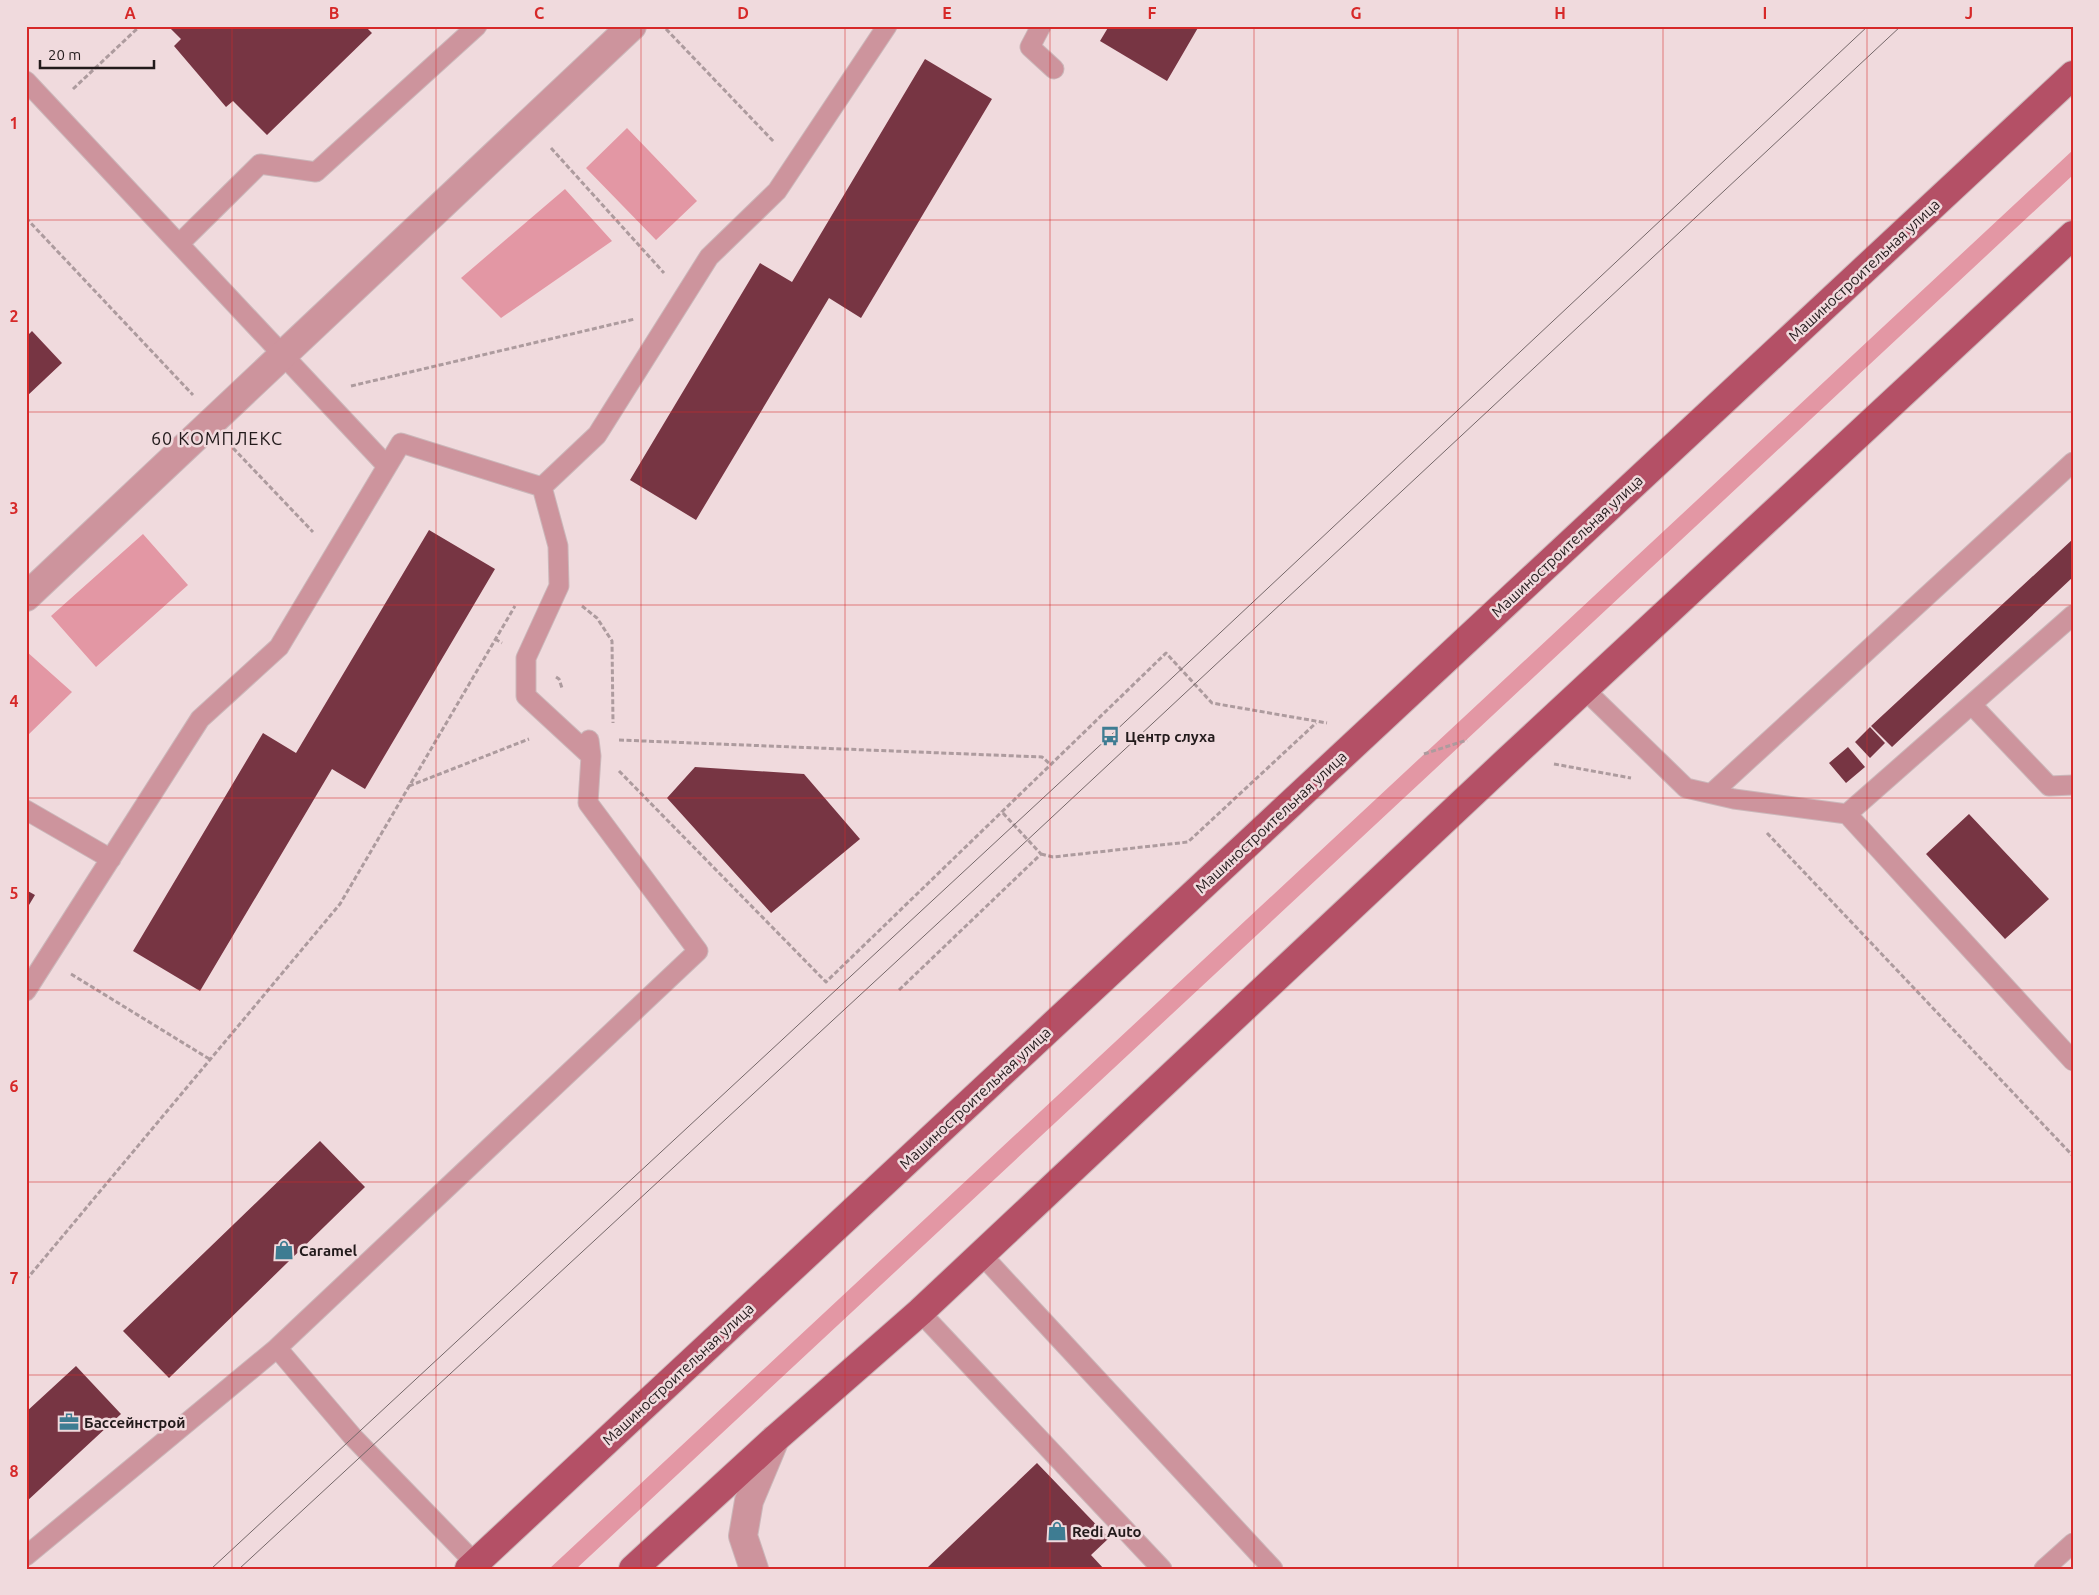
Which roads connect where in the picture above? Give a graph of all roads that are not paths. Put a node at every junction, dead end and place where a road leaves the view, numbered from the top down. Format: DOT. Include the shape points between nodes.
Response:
graph roads {
  1 [pos="477,26"];
  2 [pos="632,26"];
  3 [pos="887,26"];
  4 [pos="1041,26"];
  5 [pos="1054,69"];
  6 [pos="2073,75"];
  7 [pos="26,81"];
  8 [pos="2073,235"];
  9 [pos="179,244"];
  10 [pos="283,355"];
  11 [pos="2073,462"];
  12 [pos="387,466"];
  13 [pos="542,487"];
  14 [pos="26,597"];
  15 [pos="2073,615"];
  16 [pos="1584,689"];
  17 [pos="1972,705"];
  18 [pos="2073,785"];
  19 [pos="1712,793"];
  20 [pos="26,810"];
  21 [pos="1847,814"];
  22 [pos="111,859"];
  23 [pos="26,991"];
  24 [pos="2073,1061"];
  25 [pos="981,1254"];
  26 [pos="920,1312"];
  27 [pos="277,1348"];
  28 [pos="775,1439"];
  29 [pos="2073,1543"];
  30 [pos="26,1556"];
  31 [pos="472,1566"];
  32 [pos="2049,1567"];
  33 [pos="633,1569"];
  34 [pos="754,1569"];
  35 [pos="1162,1569"];
  36 [pos="1273,1569"];
  1 -- 9 [label="lane" via="316,172 260,164"];
  2 -- 10 [label="street"];
  3 -- 13 [label="lane" via="777,191 709,257 597,435"];
  4 -- 5 [label="lane" via="1030,47"];
  6 -- 31 [label="main road, Машиностроительная улица"];
  7 -- 9 [label="lane"];
  8 -- 16 [label="main road"];
  9 -- 10 [label="lane"];
  10 -- 12 [label="lane"];
  10 -- 14 [label="street"];
  11 -- 19 [label="lane"];
  12 -- 13 [label="lane" via="401,444"];
  12 -- 22 [label="lane" via="279,647 200,719"];
  13 -- 27 [label="lane" via="558,546 559,586 526,658 526,696 559,727 590,748 588,803 698,951"];
  15 -- 17 [label="lane"];
  16 -- 19 [label="lane" via="1686,788"];
  16 -- 25 [label="main road"];
  17 -- 18 [label="lane" via="2049,786"];
  17 -- 21 [label="lane"];
  19 -- 21 [label="lane"];
  20 -- 22 [label="lane"];
  21 -- 24 [label="lane"];
  22 -- 23 [label="lane"];
  25 -- 26 [label="main road"];
  25 -- 36 [label="lane"];
  26 -- 28 [label="main road"];
  26 -- 35 [label="lane"];
  27 -- 30 [label="lane"];
  27 -- 31 [label="lane" via="353,1437"];
  28 -- 33 [label="main road"];
  28 -- 34 [label="street" via="749,1501 743,1536"];
  29 -- 32 [label="lane"];
}
